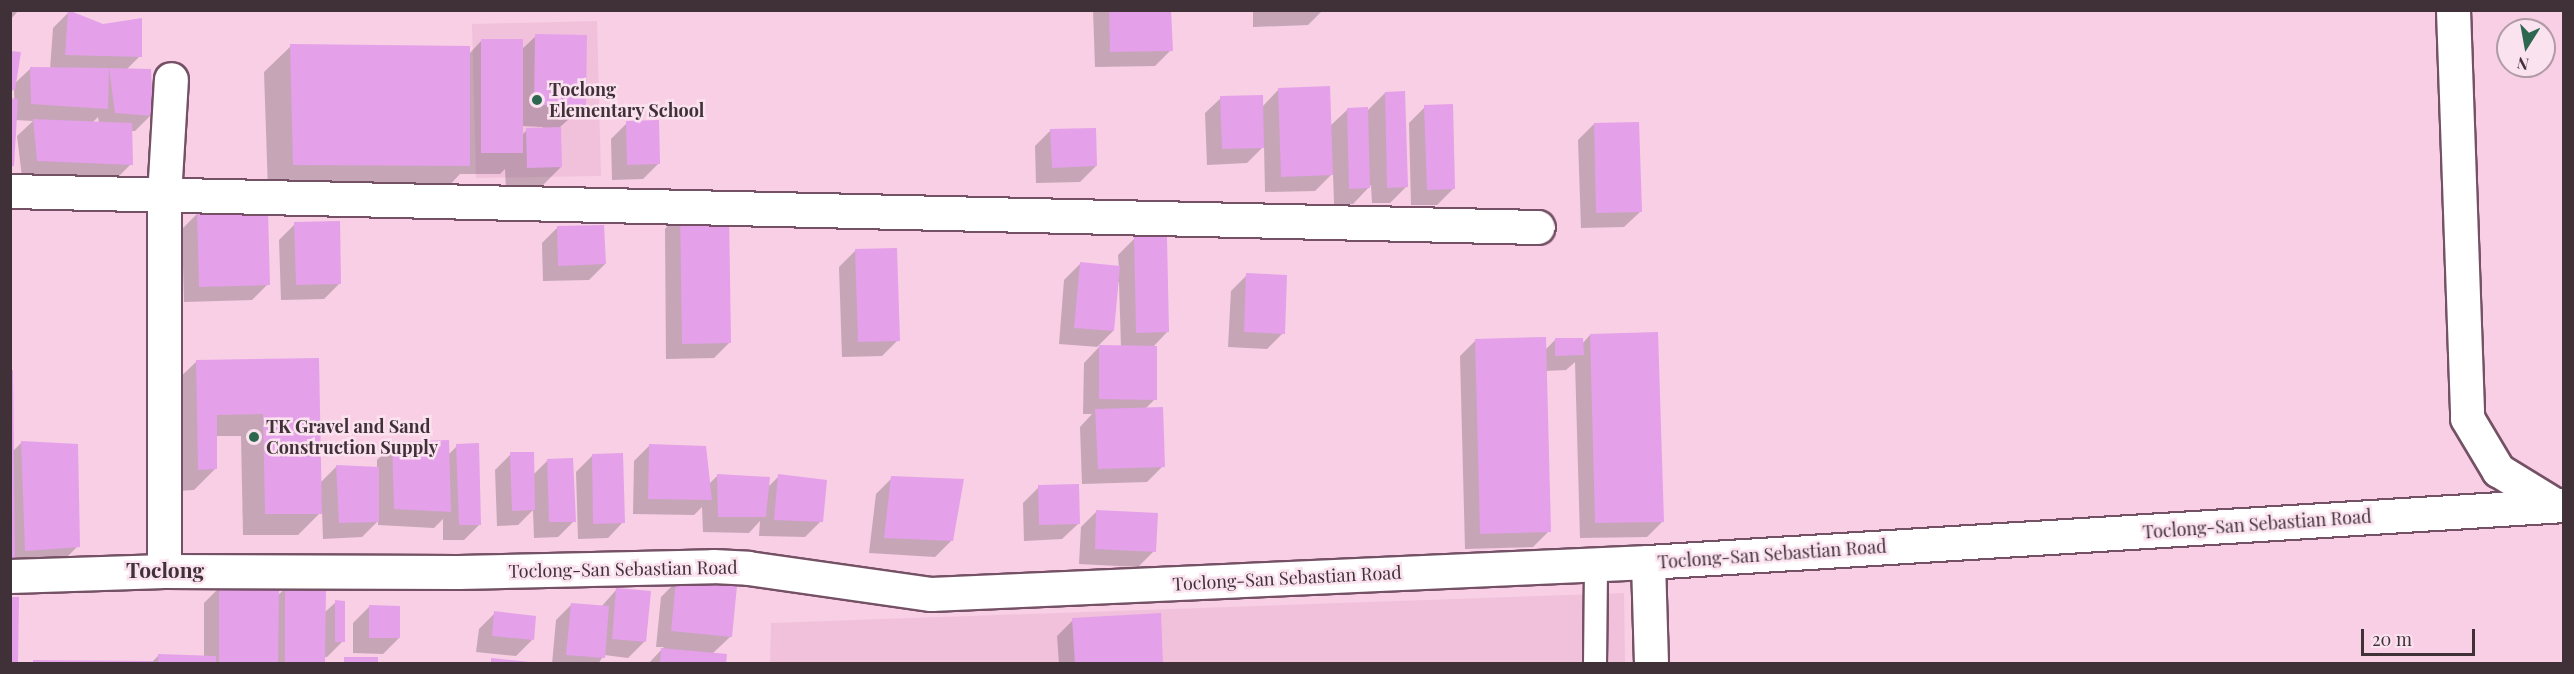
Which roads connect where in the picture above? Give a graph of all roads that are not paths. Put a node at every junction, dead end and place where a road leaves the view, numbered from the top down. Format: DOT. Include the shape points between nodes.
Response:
graph roads {
  1 [pos="2453,10"];
  2 [pos="171,79"];
  3 [pos="10,191"];
  4 [pos="164,196"];
  5 [pos="1538,227"];
  6 [pos="2559,505"];
  7 [pos="1648,562"];
  8 [pos="1596,564"];
  9 [pos="164,571"];
  10 [pos="10,576"];
  11 [pos="1595,663"];
  12 [pos="1651,663"];
  1 -- 6 [label="street" via="2467,418 2498,470"];
  2 -- 4 [label="street"];
  3 -- 4 [label="street"];
  4 -- 5 [label="street"];
  4 -- 9 [label="street"];
  6 -- 7 [label="street, Toclong-San Sebastian Road"];
  7 -- 8 [label="street, Toclong-San Sebastian Road"];
  7 -- 12 [label="street"];
  8 -- 9 [label="street, Toclong-San Sebastian Road" via="931,594 713,566 458,572"];
  8 -- 11 [label="lane"];
  9 -- 10 [label="street, Toclong-San Sebastian Road"];
}
